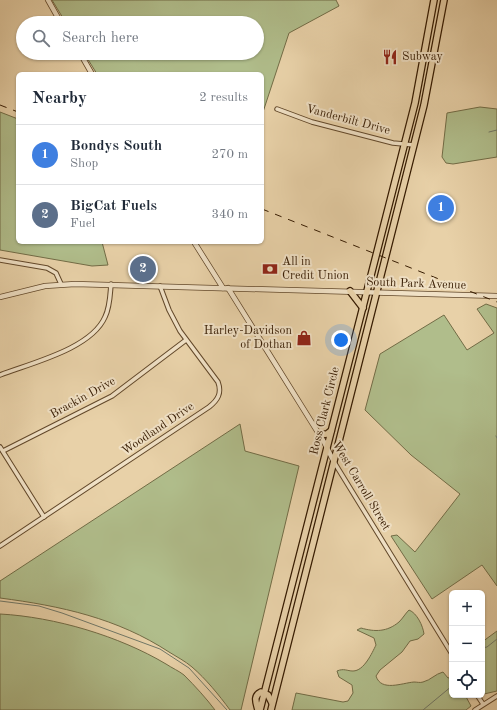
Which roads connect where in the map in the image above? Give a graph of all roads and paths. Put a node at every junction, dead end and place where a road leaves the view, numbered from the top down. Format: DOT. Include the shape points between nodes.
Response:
graph roads {
  1 [pos="48,0"];
  2 [pos="434,0"];
  3 [pos="444,0"];
  4 [pos="57,16"];
  5 [pos="430,24"];
  6 [pos="440,26"];
  7 [pos="84,60"];
  8 [pos="91,72"];
  9 [pos="421,74"];
  10 [pos="431,76"];
  11 [pos="278,109"];
  12 [pos="405,143"];
  13 [pos="414,145"];
  14 [pos="195,244"];
  15 [pos="0,260"];
  16 [pos="61,284"];
  17 [pos="111,284"];
  18 [pos="160,286"];
  19 [pos="225,288"];
  20 [pos="350,291"];
  21 [pos="367,292"];
  22 [pos="377,293"];
  23 [pos="497,296"];
  24 [pos="0,297"];
  25 [pos="363,308"];
  26 [pos="355,339"];
  27 [pos="186,340"];
  28 [pos="365,341"];
  29 [pos="0,375"];
  30 [pos="339,400"];
  31 [pos="349,402"];
  32 [pos="331,431"];
  33 [pos="319,435"];
  34 [pos="0,447"];
  35 [pos="327,448"];
  36 [pos="3,451"];
  37 [pos="334,462"];
  38 [pos="44,517"];
  39 [pos="0,546"];
  40 [pos="282,624"];
  41 [pos="292,626"];
  42 [pos="449,649"];
  43 [pos="265,693"];
  44 [pos="497,696"];
  45 [pos="479,698"];
  46 [pos="273,703"];
  47 [pos="483,704"];
  48 [pos="259,710"];
  49 [pos="271,710"];
  50 [pos="475,710"];
  1 -- 4 [label="street"];
  2 -- 5 [label="highway, Ross Clark Circle"];
  3 -- 6 [label="highway, Ross Clark Circle"];
  5 -- 6 [label="highway"];
  5 -- 9 [label="highway, Ross Clark Circle"];
  6 -- 10 [label="highway, Ross Clark Circle"];
  7 -- 8 [label="street"];
  9 -- 10 [label="highway"];
  9 -- 12 [label="highway, Ross Clark Circle"];
  10 -- 13 [label="highway, Ross Clark Circle"];
  11 -- 12 [label="street, Vanderbilt Drive" via="312,122"];
  12 -- 13 [label="street, Vanderbilt Drive"];
  12 -- 21 [label="highway, Ross Clark Circle"];
  13 -- 22 [label="highway, Ross Clark Circle"];
  14 -- 19 [label="street, West Carroll Street"];
  15 -- 16 [label="street" via="47,268 56,273"];
  16 -- 17 [label="street, South Park Avenue"];
  16 -- 24 [label="street, South Park Avenue"];
  17 -- 18 [label="street, South Park Avenue"];
  17 -- 29 [label="street" via="110,301 105,317 91,336 75,346"];
  18 -- 19 [label="street, South Park Avenue"];
  18 -- 27 [label="street, Woodland Drive" via="169,310"];
  19 -- 20 [label="street, South Park Avenue"];
  19 -- 33 [label="street, West Carroll Street"];
  20 -- 21 [label="street, South Park Avenue"];
  20 -- 25 [label="highway"];
  21 -- 22 [label="street, South Park Avenue"];
  21 -- 25 [label="highway, Ross Clark Circle"];
  22 -- 23 [label="street, South Park Avenue"];
  22 -- 28 [label="highway, Ross Clark Circle"];
  25 -- 26 [label="highway, Ross Clark Circle"];
  26 -- 28 [label="highway"];
  26 -- 30 [label="highway, Ross Clark Circle"];
  27 -- 36 [label="street, Brackin Drive" via="112,396"];
  27 -- 38 [label="street, Woodland Drive" via="218,382 219,394 215,402"];
  28 -- 31 [label="highway, Ross Clark Circle"];
  30 -- 31 [label="highway"];
  30 -- 32 [label="highway, Ross Clark Circle"];
  31 -- 37 [label="highway, Ross Clark Circle"];
  32 -- 33 [label="highway"];
  32 -- 35 [label="highway, Ross Clark Circle"];
  33 -- 35 [label="street, West Carroll Street"];
  34 -- 36 [label="street"];
  35 -- 37 [label="street, West Carroll Street"];
  35 -- 40 [label="highway, Ross Clark Circle"];
  36 -- 38 [label="street"];
  37 -- 41 [label="highway, Ross Clark Circle"];
  37 -- 42 [label="street, West Carroll Street"];
  38 -- 39 [label="street, Woodland Drive"];
  40 -- 41 [label="highway"];
  40 -- 43 [label="highway, Ross Clark Circle"];
  41 -- 46 [label="highway, Ross Clark Circle"];
  43 -- 46 [label="highway"];
  43 -- 48 [label="highway, Ross Clark Circle"];
  44 -- 47 [label="street"];
  45 -- 47 [label="street"];
  46 -- 49 [label="highway, Ross Clark Circle"];
  47 -- 50 [label="street"];
}
